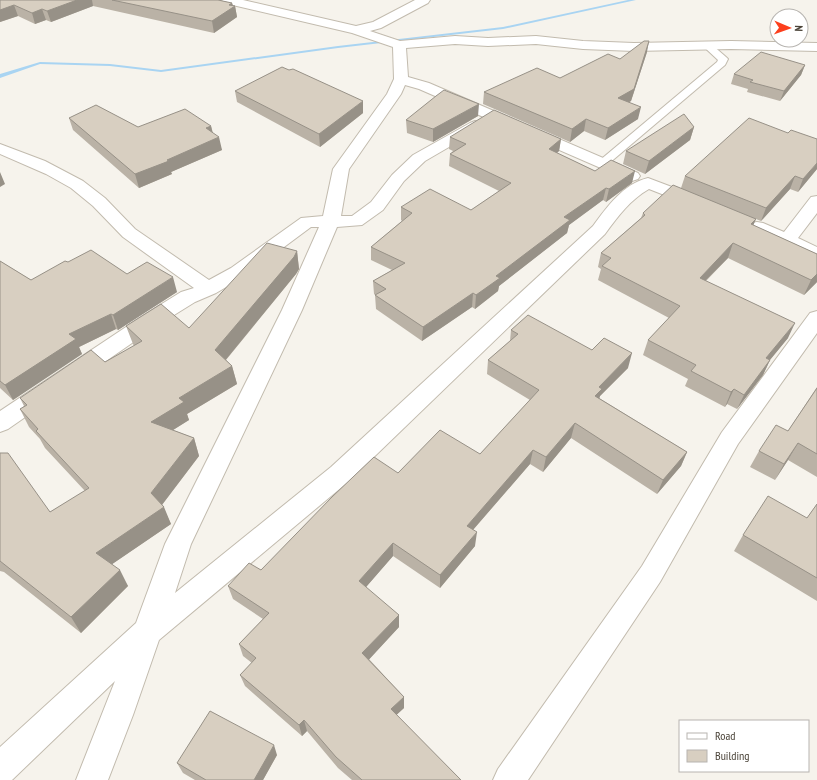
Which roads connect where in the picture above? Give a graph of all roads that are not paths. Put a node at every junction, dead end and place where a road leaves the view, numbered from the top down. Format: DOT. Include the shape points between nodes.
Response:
graph roads {
  1 [pos="228,0"];
  2 [pos="424,0"];
  3 [pos="356,30"];
  4 [pos="399,44"];
  5 [pos="708,46"];
  6 [pos="817,47"];
  7 [pos="401,79"];
  8 [pos="493,115"];
  9 [pos="0,149"];
  10 [pos="603,163"];
  11 [pos="648,183"];
  12 [pos="817,201"];
  13 [pos="714,210"];
  14 [pos="736,219"];
  15 [pos="331,221"];
  16 [pos="787,240"];
  17 [pos="817,254"];
  18 [pos="209,289"];
  19 [pos="817,318"];
  20 [pos="0,423"];
  21 [pos="147,632"];
  22 [pos="0,769"];
  23 [pos="92,780"];
  24 [pos="509,780"];
  1 -- 3 [label="street"];
  2 -- 3 [label="street" via="377,25"];
  3 -- 4 [label="street"];
  4 -- 5 [label="street" via="455,40 536,40 634,47"];
  4 -- 7 [label="street"];
  5 -- 6 [label="street"];
  5 -- 10 [label="lane" via="723,59 722,63"];
  7 -- 8 [label="street"];
  7 -- 15 [label="street" via="394,94 341,169"];
  8 -- 10 [label="street"];
  8 -- 15 [label="street" via="419,158 398,178 378,206 356,221"];
  9 -- 18 [label="street" via="39,163 80,187 99,202 127,232"];
  10 -- 11 [label="street"];
  11 -- 13 [label="street"];
  11 -- 21 [label="street" via="618,203 599,230 340,474"];
  12 -- 16 [label="street"];
  14 -- 16 [label="street"];
  15 -- 18 [label="street" via="307,222 238,272"];
  15 -- 21 [label="street" via="292,310 178,544"];
  16 -- 17 [label="street"];
  18 -- 20 [label="street" via="188,297 151,320"];
  19 -- 24 [label="street" via="730,438 651,574"];
  21 -- 22 [label="street"];
  21 -- 23 [label="street"];
}
